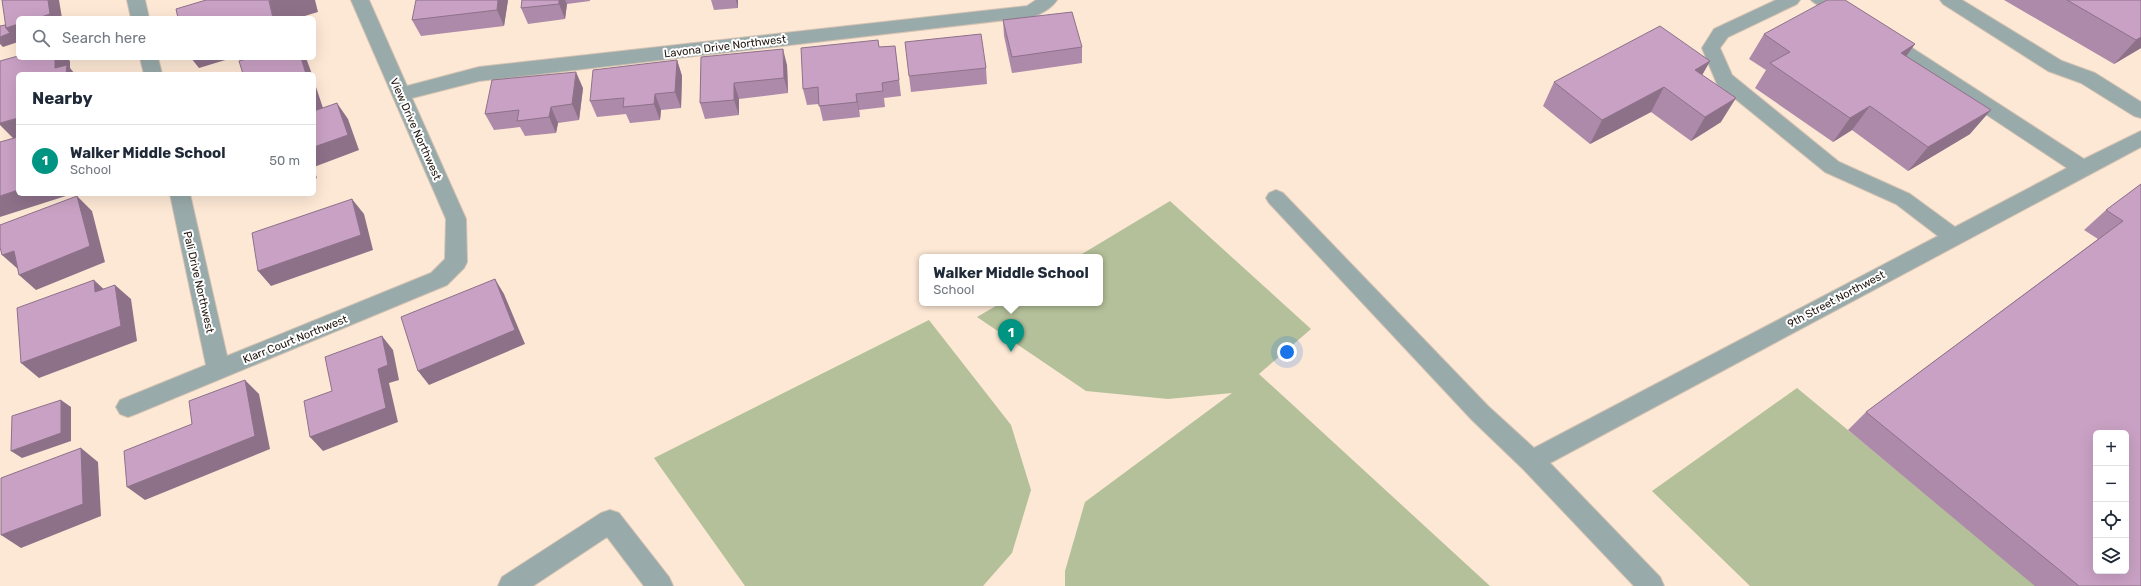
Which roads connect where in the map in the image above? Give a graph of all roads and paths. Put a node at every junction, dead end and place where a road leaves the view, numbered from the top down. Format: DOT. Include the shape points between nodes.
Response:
graph roads {
  1 [pos="136,0"];
  2 [pos="360,0"];
  3 [pos="1048,0"];
  4 [pos="1791,0"];
  5 [pos="1820,0"];
  6 [pos="1949,0"];
  7 [pos="140,16"];
  8 [pos="150,60"];
  9 [pos="152,72"];
  10 [pos="400,94"];
  11 [pos="2141,111"];
  12 [pos="2141,138"];
  13 [pos="2083,169"];
  14 [pos="180,196"];
  15 [pos="1276,198"];
  16 [pos="1954,237"];
  17 [pos="456,262"];
  18 [pos="219,370"];
  19 [pos="128,407"];
  20 [pos="1532,461"];
  21 [pos="511,586"];
  22 [pos="660,586"];
  23 [pos="1651,586"];
  1 -- 7 [label="street"];
  2 -- 10 [label="street, View Drive Northwest"];
  3 -- 10 [label="street, Lavona Drive Northwest" via="1032,11 479,74"];
  4 -- 16 [label="street" via="1721,33 1711,48 1724,79 1832,167 1903,199"];
  5 -- 13 [label="street" via="1832,4"];
  6 -- 11 [label="street" via="2055,66 2088,78"];
  8 -- 9 [label="street"];
  10 -- 17 [label="street, View Drive Northwest" via="456,219"];
  12 -- 13 [label="street, 9th Street Northwest"];
  13 -- 16 [label="street, 9th Street Northwest"];
  14 -- 18 [label="street, Pali Drive Northwest"];
  15 -- 20 [label="street" via="1480,413"];
  16 -- 20 [label="street, 9th Street Northwest"];
  17 -- 18 [label="street, Klarr Court Northwest" via="439,279"];
  18 -- 19 [label="street, Klarr Court Northwest"];
  20 -- 23 [label="street"];
  21 -- 22 [label="street" via="610,521"];
}
